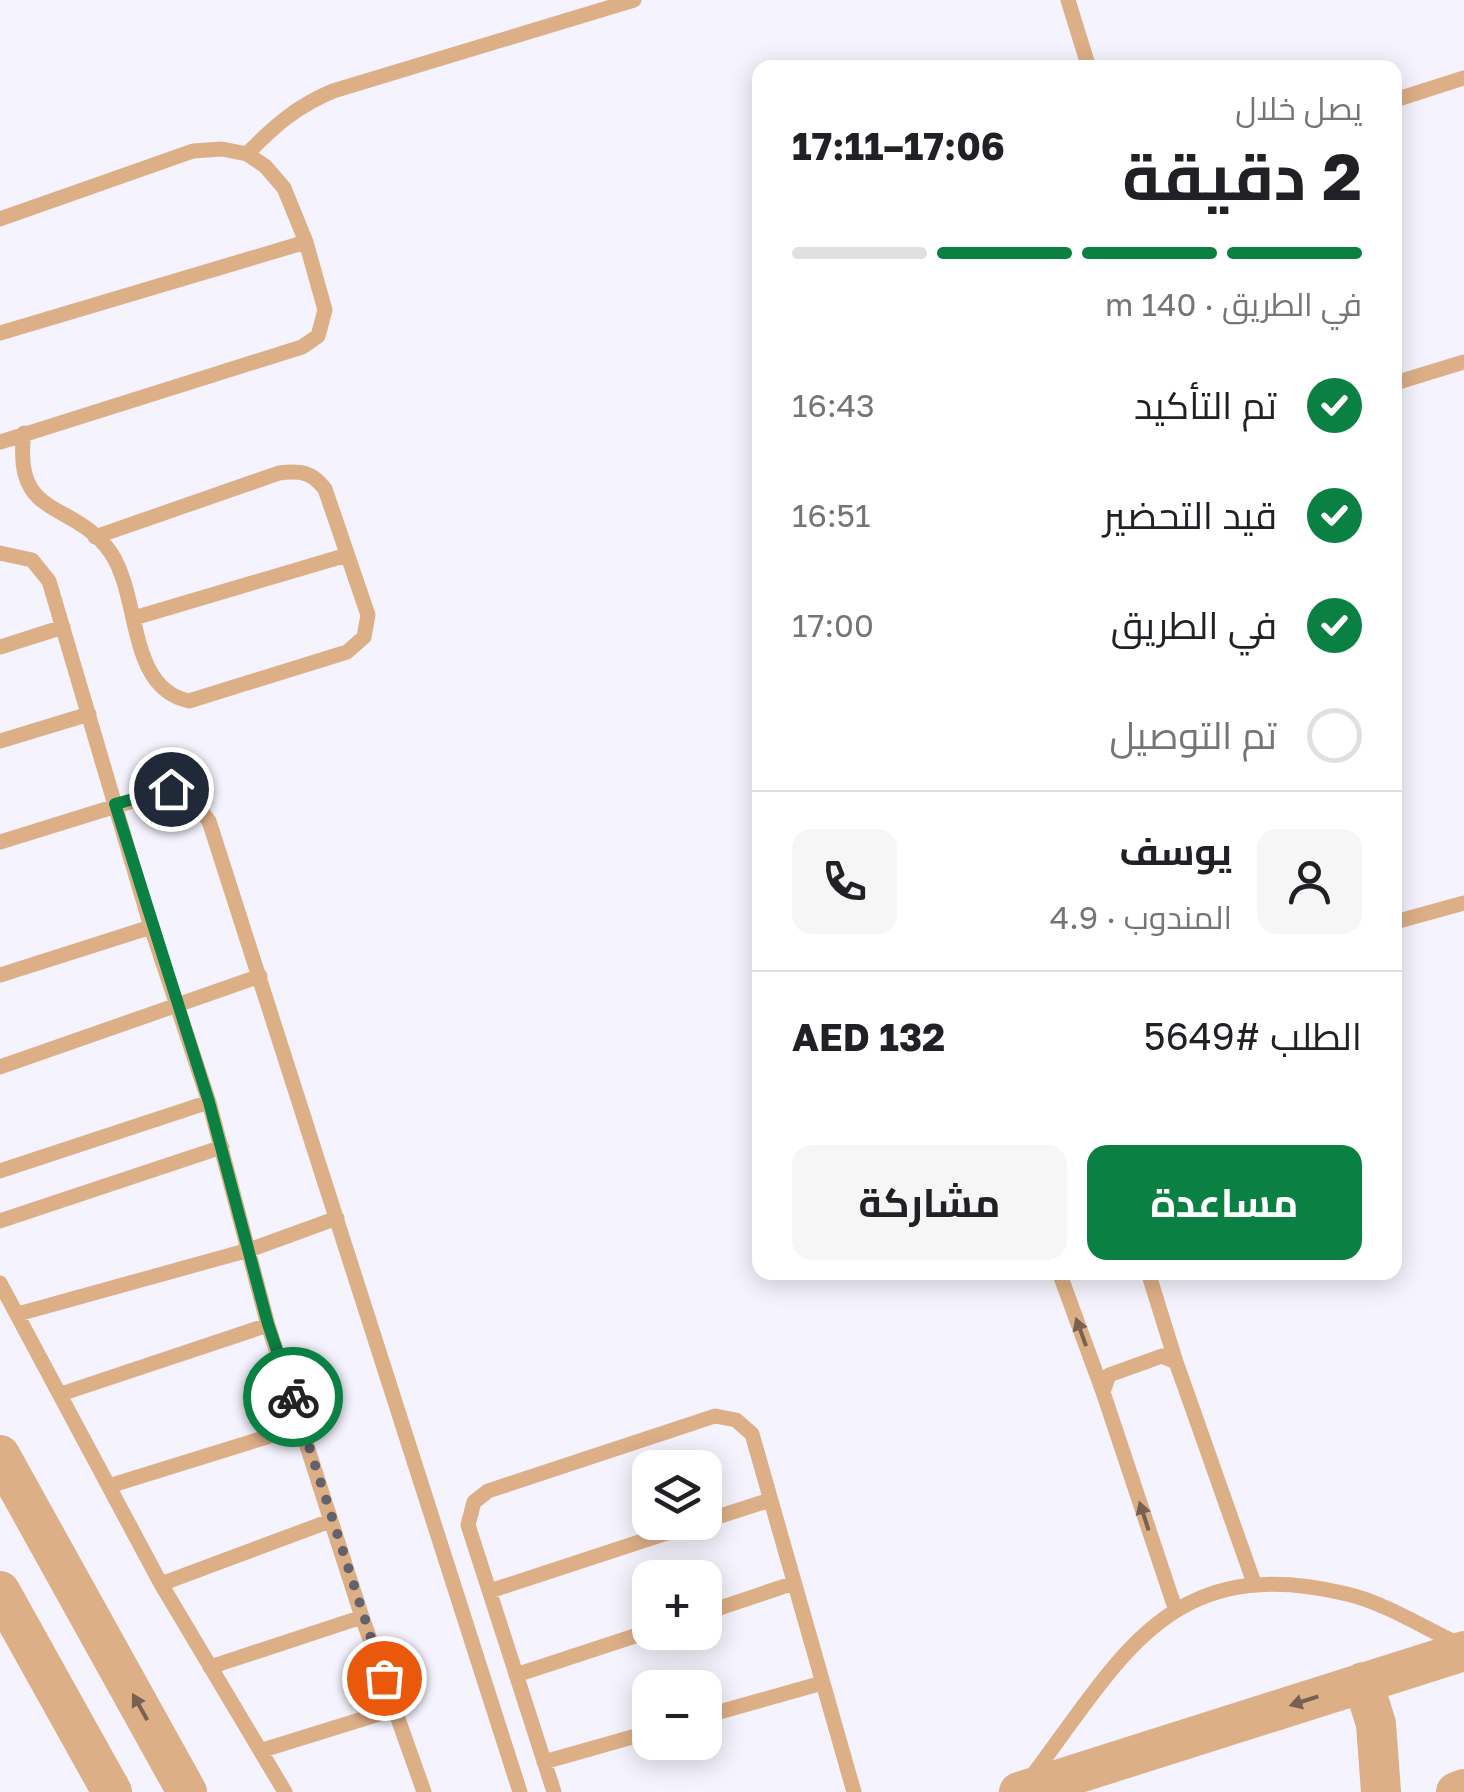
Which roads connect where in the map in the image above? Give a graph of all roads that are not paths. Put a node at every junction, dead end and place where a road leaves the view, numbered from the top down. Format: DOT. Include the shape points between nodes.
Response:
graph roads {
  1 [pos="634,0"];
  2 [pos="1068,0"];
  3 [pos="1086,60"];
  4 [pos="1464,78"];
  5 [pos="1402,98"];
  6 [pos="247,154"];
  7 [pos="0,220"];
  8 [pos="306,242"];
  9 [pos="0,333"];
  10 [pos="1464,362"];
  11 [pos="1402,382"];
  12 [pos="24,433"];
  13 [pos="0,442"];
  14 [pos="96,537"];
  15 [pos="0,553"];
  16 [pos="347,555"];
  17 [pos="134,618"];
  18 [pos="63,628"];
  19 [pos="0,646"];
  20 [pos="88,714"];
  21 [pos="0,740"];
  22 [pos="115,804"];
  23 [pos="0,842"];
  24 [pos="1464,903"];
  25 [pos="1402,920"];
  26 [pos="151,928"];
  27 [pos="0,975"];
  28 [pos="260,976"];
  29 [pos="178,1004"];
  30 [pos="0,1067"];
  31 [pos="209,1102"];
  32 [pos="222,1147"];
  33 [pos="0,1171"];
  34 [pos="337,1218"];
  35 [pos="0,1222"];
  36 [pos="249,1250"];
  37 [pos="1062,1280"];
  38 [pos="1150,1280"];
  39 [pos="0,1283"];
  40 [pos="18,1314"];
  41 [pos="268,1324"];
  42 [pos="1176,1362"];
  43 [pos="1103,1392"];
  44 [pos="61,1394"];
  45 [pos="302,1426"];
  46 [pos="0,1455"];
  47 [pos="109,1486"];
  48 [pos="770,1500"];
  49 [pos="722,1516"];
  50 [pos="330,1521"];
  51 [pos="647,1540"];
  52 [pos="794,1583"];
  53 [pos="1254,1583"];
  54 [pos="161,1584"];
  55 [pos="0,1591"];
  56 [pos="490,1591"];
  57 [pos="722,1606"];
  58 [pos="1175,1608"];
  59 [pos="362,1617"];
  60 [pos="632,1637"];
  61 [pos="1464,1649"];
  62 [pos="210,1666"];
  63 [pos="516,1675"];
  64 [pos="1363,1682"];
  65 [pos="822,1683"];
  66 [pos="395,1708"];
  67 [pos="722,1711"];
  68 [pos="632,1737"];
  69 [pos="263,1750"];
  70 [pos="544,1762"];
  71 [pos="1464,1790"];
  72 [pos="112,1792"];
  73 [pos="188,1792"];
  74 [pos="286,1792"];
  75 [pos="424,1792"];
  76 [pos="520,1792"];
  77 [pos="554,1792"];
  78 [pos="854,1792"];
  79 [pos="1020,1792"];
  80 [pos="1381,1792"];
  81 [pos="1456,1792"];
  1 -- 6 [label="lane" via="333,91 280,120"];
  2 -- 3 [label="lane"];
  4 -- 5 [label="lane"];
  6 -- 7 [label="lane" via="193,151"];
  6 -- 8 [label="lane" via="284,188"];
  8 -- 9 [label="lane"];
  8 -- 12 [label="lane" via="325,310 318,336"];
  10 -- 11 [label="lane"];
  12 -- 13 [label="lane"];
  12 -- 14 [label="lane" via="20,462 26,483"];
  14 -- 16 [label="lane" via="296,471 316,476 325,490"];
  14 -- 17 [label="lane" via="120,572"];
  15 -- 18 [label="lane" via="32,560 49,581"];
  16 -- 17 [label="lane"];
  16 -- 17 [label="lane" via="368,616 364,637 347,652 189,700 171,697 154,682"];
  18 -- 19 [label="lane"];
  18 -- 20 [label="lane"];
  20 -- 21 [label="lane"];
  20 -- 22 [label="lane"];
  22 -- 23 [label="lane"];
  22 -- 26 [label="lane"];
  22 -- 28 [label="lane" via="171,789 185,790 198,802"];
  24 -- 25 [label="lane"];
  26 -- 27 [label="lane"];
  26 -- 29 [label="lane"];
  28 -- 29 [label="lane"];
  28 -- 34 [label="lane"];
  29 -- 30 [label="lane"];
  29 -- 31 [label="lane"];
  31 -- 32 [label="lane"];
  31 -- 33 [label="lane"];
  32 -- 35 [label="lane"];
  32 -- 36 [label="lane"];
  34 -- 36 [label="lane"];
  34 -- 76 [label="lane"];
  36 -- 40 [label="lane"];
  36 -- 41 [label="lane"];
  43 -- 37 [label="lane, one-way"];
  38 -- 42 [label="lane"];
  39 -- 40 [label="lane"];
  40 -- 44 [label="lane"];
  41 -- 44 [label="lane"];
  41 -- 45 [label="lane"];
  42 -- 43 [label="lane" via="1162,1356 1109,1375"];
  42 -- 53 [label="lane"];
  58 -- 43 [label="lane, one-way"];
  44 -- 47 [label="lane"];
  45 -- 47 [label="lane"];
  45 -- 50 [label="lane"];
  73 -- 46 [label="street, one-way"];
  47 -- 54 [label="lane"];
  48 -- 49 [label="lane"];
  48 -- 52 [label="lane"];
  48 -- 56 [label="lane" via="752,1434 736,1420 715,1416 488,1491 474,1502 468,1525"];
  50 -- 54 [label="lane"];
  50 -- 59 [label="lane"];
  51 -- 56 [label="lane"];
  52 -- 57 [label="lane"];
  52 -- 65 [label="lane"];
  53 -- 58 [label="lane"];
  53 -- 61 [label="lane" via="1350,1594"];
  54 -- 62 [label="lane"];
  55 -- 72 [label="street"];
  56 -- 63 [label="lane"];
  58 -- 79 [label="lane" via="1133,1642"];
  59 -- 62 [label="lane"];
  59 -- 66 [label="lane"];
  60 -- 63 [label="lane"];
  61 -- 64 [label="street"];
  62 -- 69 [label="lane"];
  63 -- 70 [label="lane"];
  64 -- 79 [label="street, one-way"];
  64 -- 80 [label="street" via="1376,1724"];
  65 -- 67 [label="lane"];
  65 -- 78 [label="lane"];
  66 -- 69 [label="lane"];
  66 -- 75 [label="lane"];
  68 -- 70 [label="lane"];
  69 -- 74 [label="lane"];
  70 -- 77 [label="lane"];
  71 -- 81 [label="street"];
}
